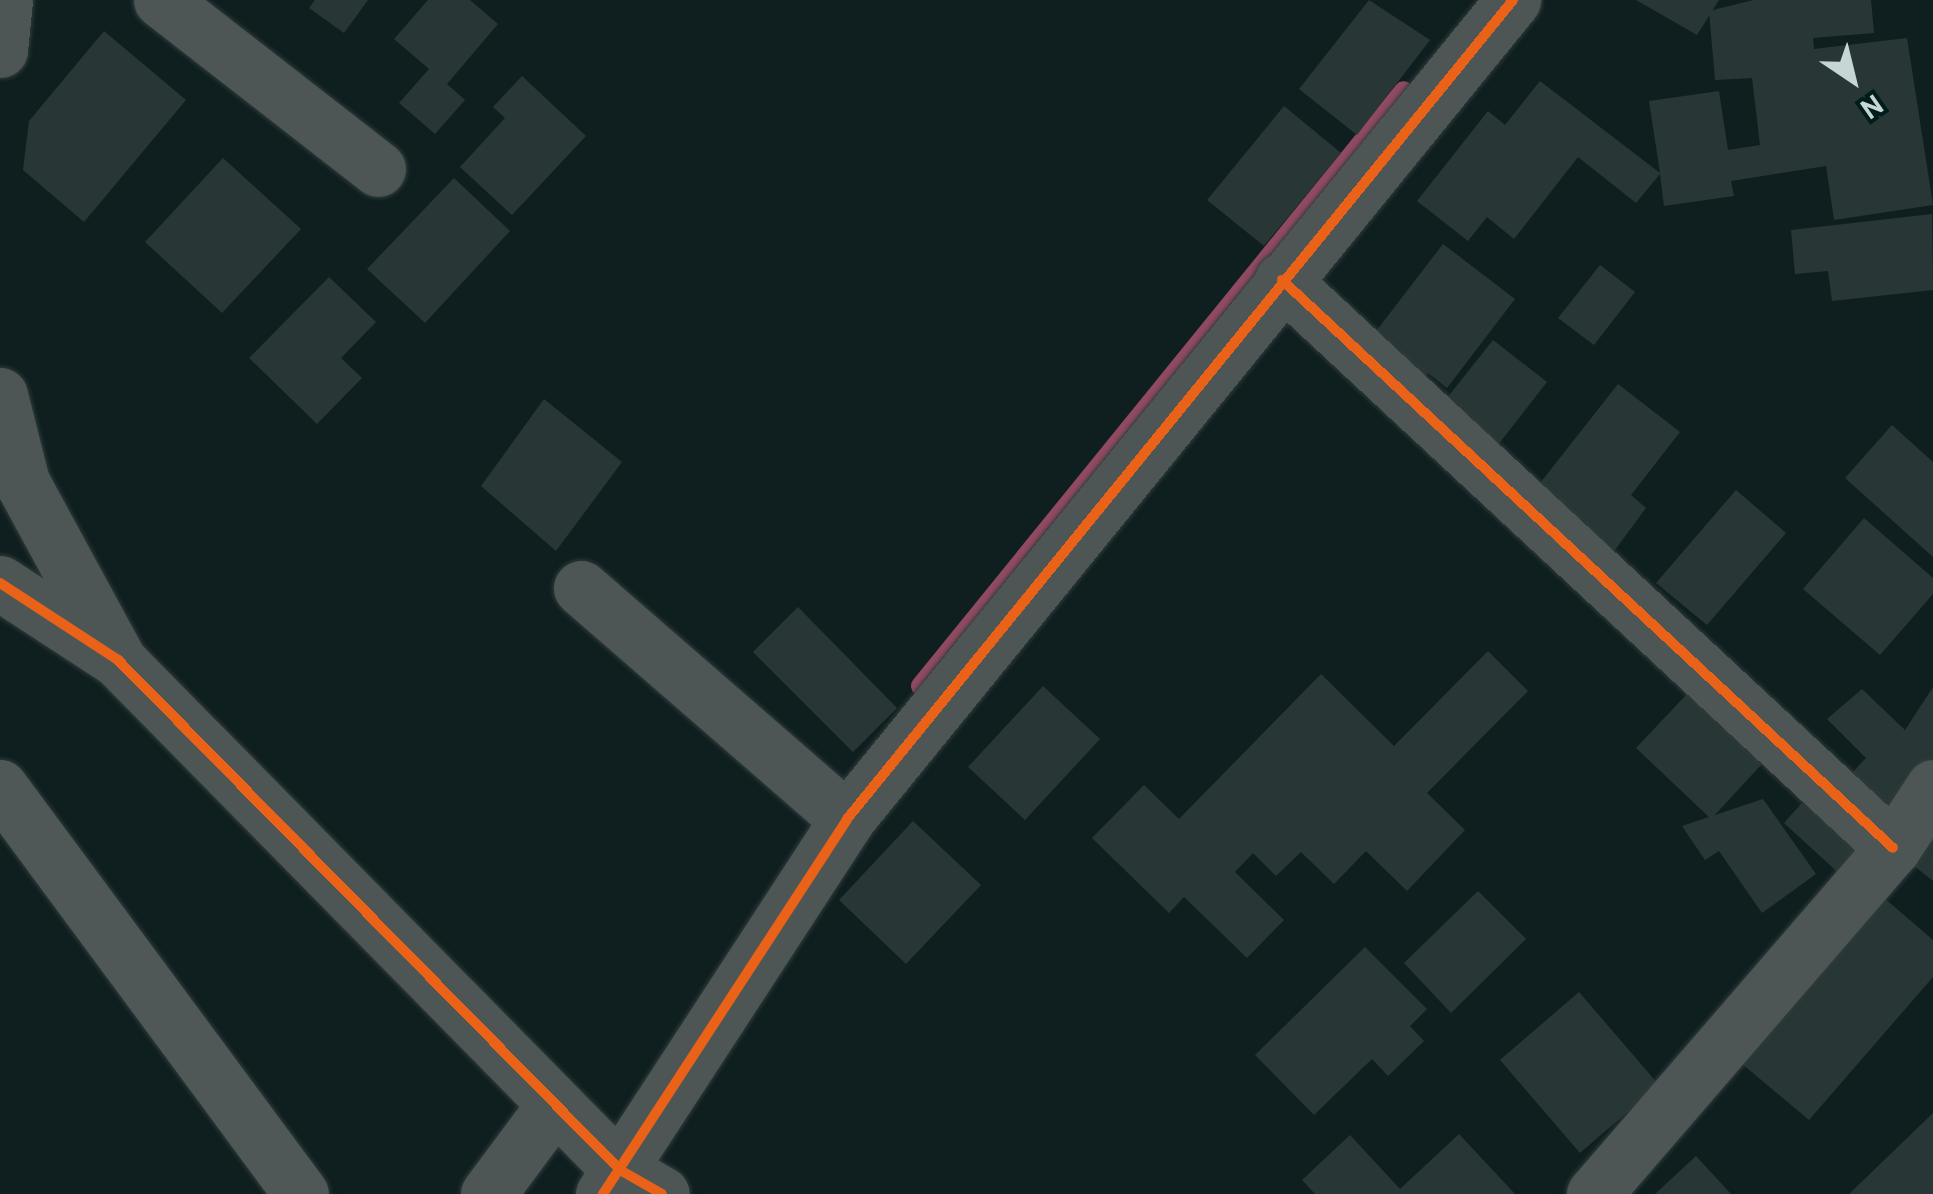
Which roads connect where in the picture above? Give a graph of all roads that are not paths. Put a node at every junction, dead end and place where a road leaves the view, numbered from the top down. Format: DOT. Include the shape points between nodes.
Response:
graph roads {
  1 [pos="2,0"];
  2 [pos="161,0"];
  3 [pos="1512,0"];
  4 [pos="0,50"];
  5 [pos="378,169"];
  6 [pos="1282,280"];
  7 [pos="0,396"];
  8 [pos="0,584"];
  9 [pos="581,588"];
  10 [pos="118,660"];
  11 [pos="0,786"];
  12 [pos="1933,787"];
  13 [pos="848,820"];
  14 [pos="1893,848"];
  15 [pos="554,1105"];
  16 [pos="628,1186"];
  17 [pos="301,1194"];
  18 [pos="488,1194"];
  19 [pos="1594,1194"];
  1 -- 4 [label="street"];
  2 -- 5 [label="street"];
  3 -- 6 [label="street"];
  6 -- 13 [label="street"];
  6 -- 14 [label="street"];
  7 -- 10 [label="street" via="22,482"];
  8 -- 10 [label="street"];
  9 -- 13 [label="street"];
  10 -- 15 [label="street"];
  11 -- 17 [label="street"];
  12 -- 14 [label="street"];
  13 -- 16 [label="street"];
  14 -- 19 [label="street"];
  15 -- 16 [label="street"];
  15 -- 18 [label="street"];
}
